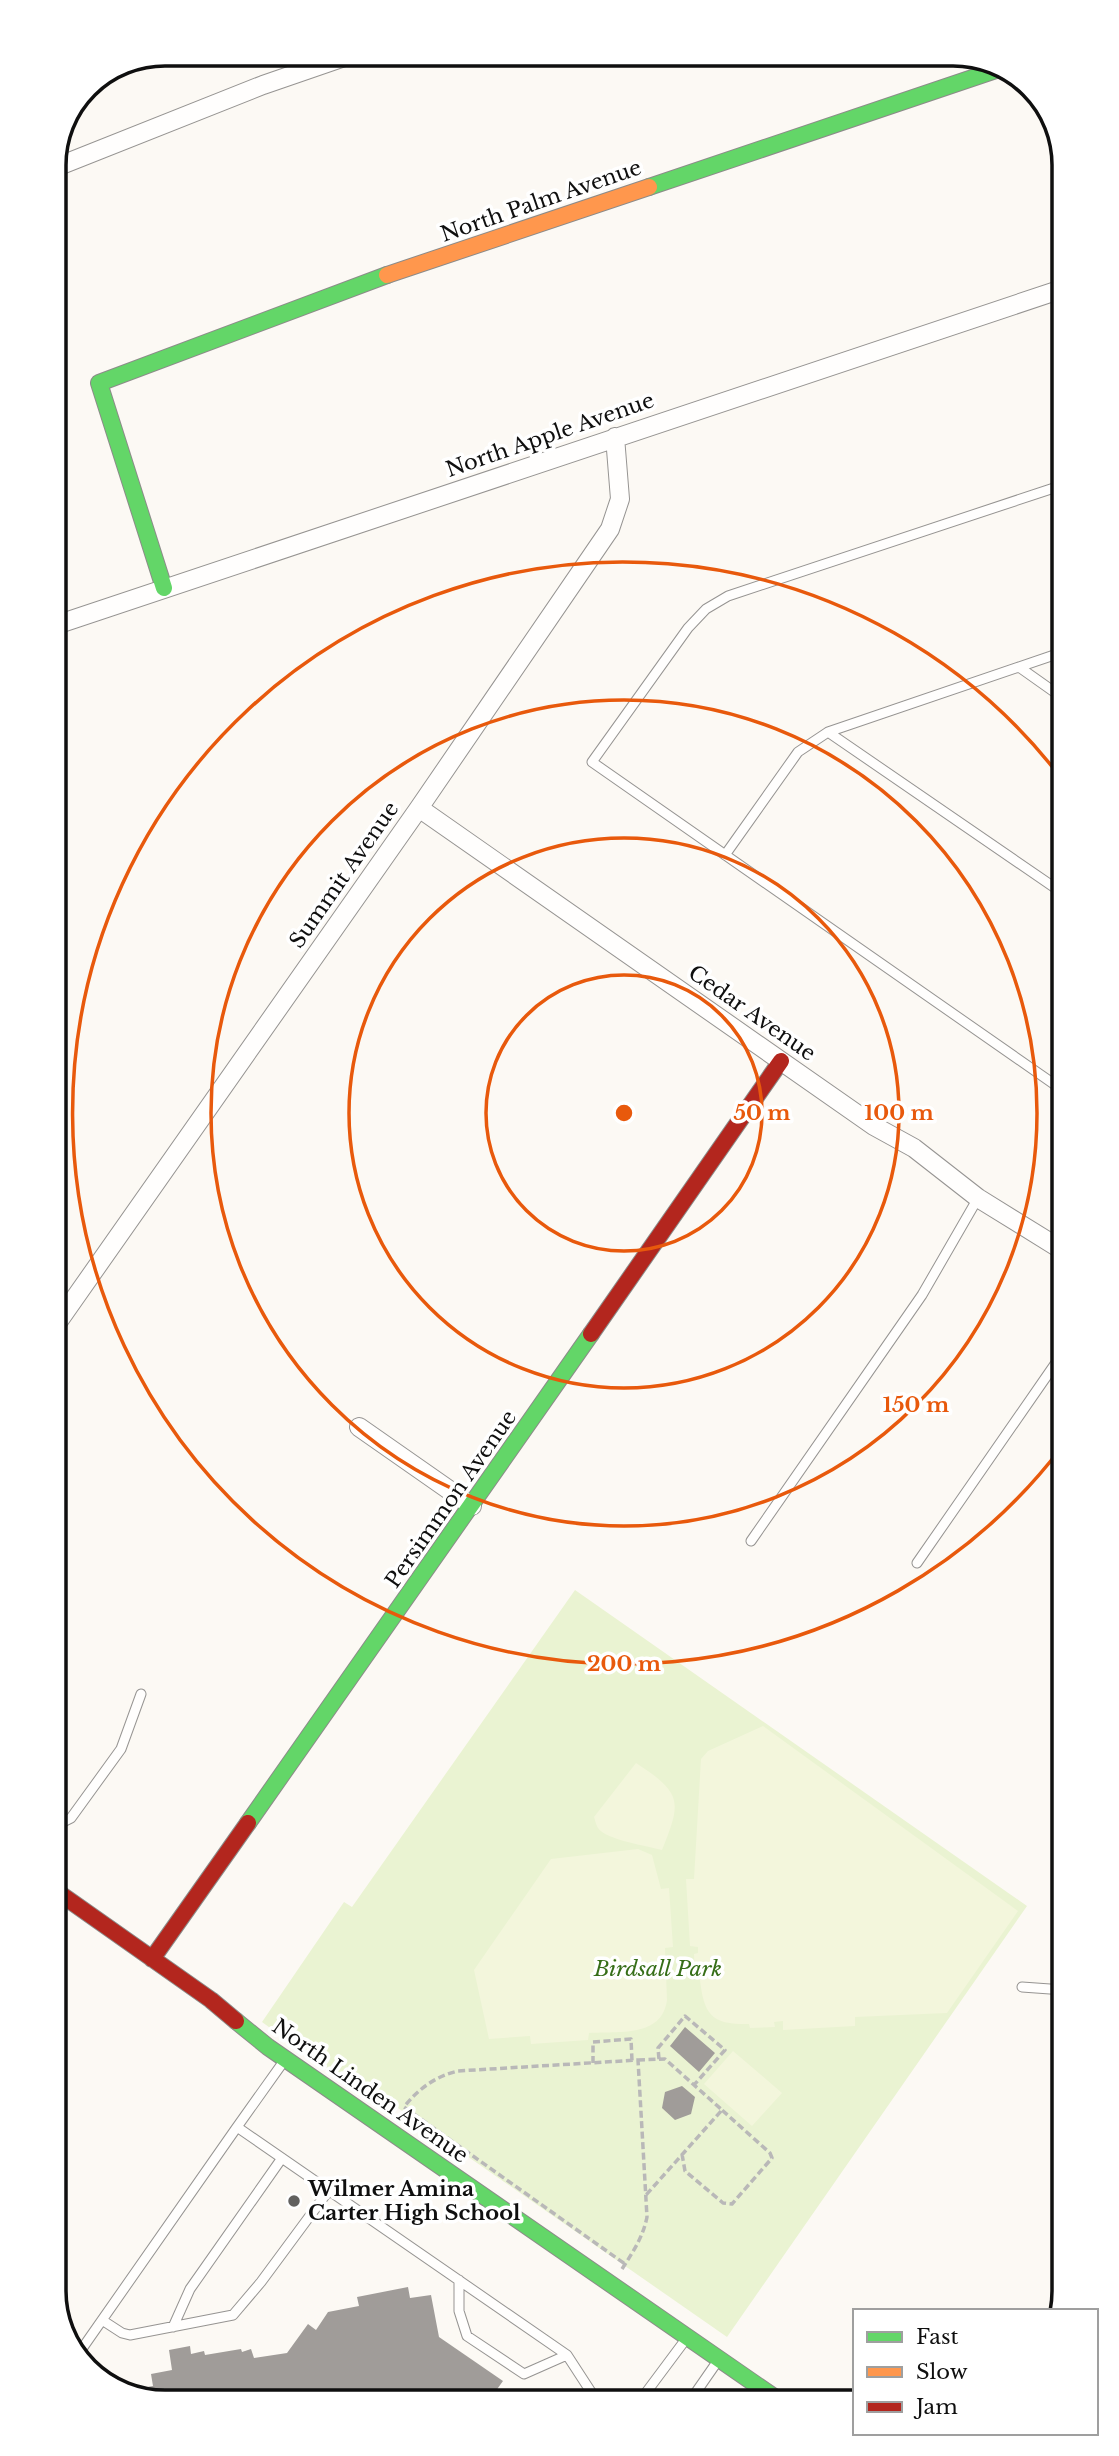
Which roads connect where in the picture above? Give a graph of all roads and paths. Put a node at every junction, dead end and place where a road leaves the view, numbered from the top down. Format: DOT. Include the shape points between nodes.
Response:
graph roads {
  1 [pos="315,67"];
  2 [pos="988,73"];
  3 [pos="67,163"];
  4 [pos="1052,292"];
  5 [pos="615,437"];
  6 [pos="1052,488"];
  7 [pos="164,589"];
  8 [pos="67,621"];
  9 [pos="1052,656"];
  10 [pos="1019,667"];
  11 [pos="1052,690"];
  12 [pos="828,732"];
  13 [pos="419,808"];
  14 [pos="725,855"];
  15 [pos="1052,886"];
  16 [pos="781,1061"];
  17 [pos="1052,1083"];
  18 [pos="978,1198"];
  19 [pos="1052,1245"];
  20 [pos="67,1309"];
  21 [pos="1052,1368"];
  22 [pos="359,1427"];
  23 [pos="472,1506"];
  24 [pos="751,1541"];
  25 [pos="917,1563"];
  26 [pos="141,1694"];
  27 [pos="67,1820"];
  28 [pos="67,1899"];
  29 [pos="152,1959"];
  30 [pos="1022,1987"];
  31 [pos="1052,1989"];
  32 [pos="285,2059"];
  33 [pos="659,2059"];
  34 [pos="638,2060"];
  35 [pos="632,2061"];
  36 [pos="593,2063"];
  37 [pos="694,2085"];
  38 [pos="722,2110"];
  39 [pos="237,2127"];
  40 [pos="682,2154"];
  41 [pos="282,2158"];
  42 [pos="329,2190"];
  43 [pos="646,2195"];
  44 [pos="625,2264"];
  45 [pos="459,2280"];
  46 [pos="611,2285"];
  47 [pos="102,2320"];
  48 [pos="173,2326"];
  49 [pos="687,2337"];
  50 [pos="84,2346"];
  51 [pos="567,2355"];
  52 [pos="719,2360"];
  53 [pos="589,2390"];
  54 [pos="648,2390"];
  55 [pos="698,2390"];
  56 [pos="763,2390"];
  1 -- 3 [label="street"];
  2 -- 7 [label="street, North Palm Avenue" via="367,282 99,383"];
  4 -- 5 [label="street, North Apple Avenue"];
  5 -- 7 [label="street, North Apple Avenue"];
  5 -- 13 [label="street, Summit Avenue" via="620,499 610,529"];
  6 -- 14 [label="lane" via="728,596 706,609 688,628 592,762"];
  7 -- 8 [label="street, North Apple Avenue"];
  9 -- 10 [label="lane"];
  10 -- 11 [label="lane"];
  10 -- 12 [label="lane"];
  12 -- 14 [label="lane" via="798,752"];
  12 -- 15 [label="lane"];
  13 -- 16 [label="street, Cedar Avenue"];
  13 -- 20 [label="street, Summit Avenue"];
  14 -- 17 [label="lane"];
  16 -- 18 [label="street, Cedar Avenue" via="914,1148"];
  16 -- 23 [label="street, Persimmon Avenue"];
  18 -- 19 [label="street, Cedar Avenue"];
  18 -- 24 [label="lane" via="922,1295"];
  21 -- 25 [label="lane"];
  22 -- 23 [label="street"];
  23 -- 29 [label="street, Persimmon Avenue"];
  26 -- 27 [label="lane" via="121,1749"];
  28 -- 29 [label="street, North Linden Avenue"];
  29 -- 32 [label="street, North Linden Avenue"];
  30 -- 31 [label="lane"];
  32 -- 39 [label="lane"];
  32 -- 46 [label="street, North Linden Avenue"];
  33 -- 34 [label="path"];
  33 -- 37 [label="path"];
  33 -- 37 [label="path" via="657,2049 685,2016 725,2050"];
  34 -- 35 [label="path"];
  34 -- 43 [label="path"];
  35 -- 36 [label="path"];
  35 -- 36 [label="path" via="631,2039 593,2042"];
  36 -- 44 [label="path" via="448,2074 418,2090 404,2107"];
  37 -- 38 [label="path"];
  38 -- 40 [label="path"];
  38 -- 40 [label="path" via="772,2158 732,2204 723,2203 685,2171"];
  39 -- 41 [label="lane"];
  39 -- 47 [label="lane"];
  40 -- 43 [label="path"];
  41 -- 42 [label="lane"];
  41 -- 48 [label="lane" via="190,2289"];
  42 -- 45 [label="lane"];
  42 -- 48 [label="lane" via="233,2315"];
  43 -- 44 [label="path" via="644,2230"];
  44 -- 46 [label="path"];
  45 -- 51 [label="lane"];
  45 -- 51 [label="lane" via="459,2311 467,2336 524,2374"];
  46 -- 49 [label="street, North Linden Avenue"];
  47 -- 48 [label="lane" via="130,2335"];
  47 -- 50 [label="lane"];
  49 -- 52 [label="street, North Linden Avenue"];
  49 -- 54 [label="lane"];
  51 -- 53 [label="lane"];
  52 -- 55 [label="lane"];
  52 -- 56 [label="street, North Linden Avenue"];
}
